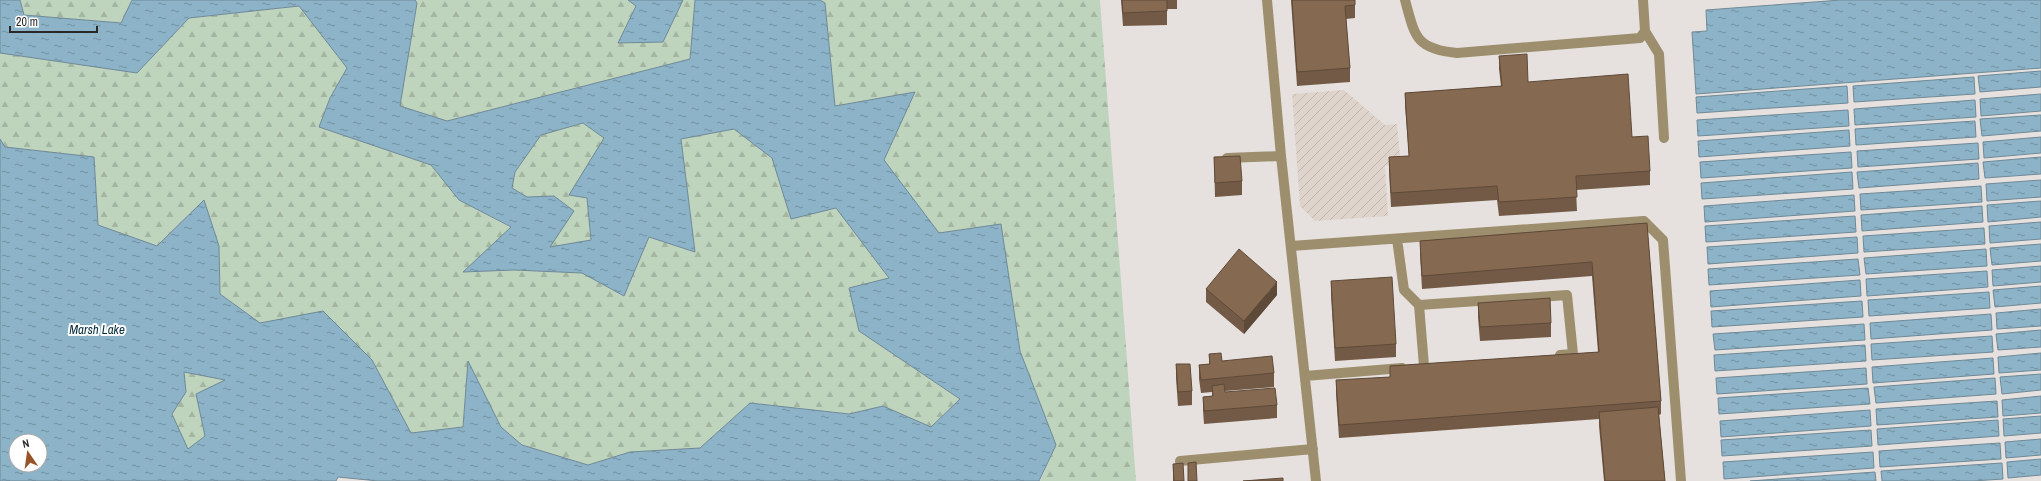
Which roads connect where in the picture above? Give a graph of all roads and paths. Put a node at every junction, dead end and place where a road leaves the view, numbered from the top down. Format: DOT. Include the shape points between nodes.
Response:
graph roads {
  1 [pos="1267,0"];
  2 [pos="1406,0"];
  3 [pos="1643,0"];
  4 [pos="1645,32"];
  5 [pos="1664,138"];
  6 [pos="1281,156"];
  7 [pos="1221,159"];
  8 [pos="1397,239"];
  9 [pos="1291,246"];
  10 [pos="1419,305"];
  11 [pos="1549,356"];
  12 [pos="1305,376"];
  13 [pos="1313,449"];
  14 [pos="1180,462"];
  15 [pos="1316,481"];
  16 [pos="1681,481"];
  1 -- 6 [label="lane"];
  2 -- 4 [label="lane" via="1414,33 1424,44 1440,51 1457,53 1626,40 1640,38"];
  3 -- 4 [label="lane"];
  4 -- 5 [label="lane" via="1659,54"];
  6 -- 7 [label="lane"];
  6 -- 9 [label="lane"];
  8 -- 9 [label="lane"];
  8 -- 10 [label="lane" via="1404,290"];
  8 -- 16 [label="lane" via="1644,221 1663,240"];
  9 -- 12 [label="lane"];
  10 -- 11 [label="lane" via="1567,295 1573,354"];
  10 -- 12 [label="lane" via="1421,366"];
  12 -- 13 [label="lane"];
  13 -- 14 [label="lane"];
  13 -- 15 [label="lane"];
}
